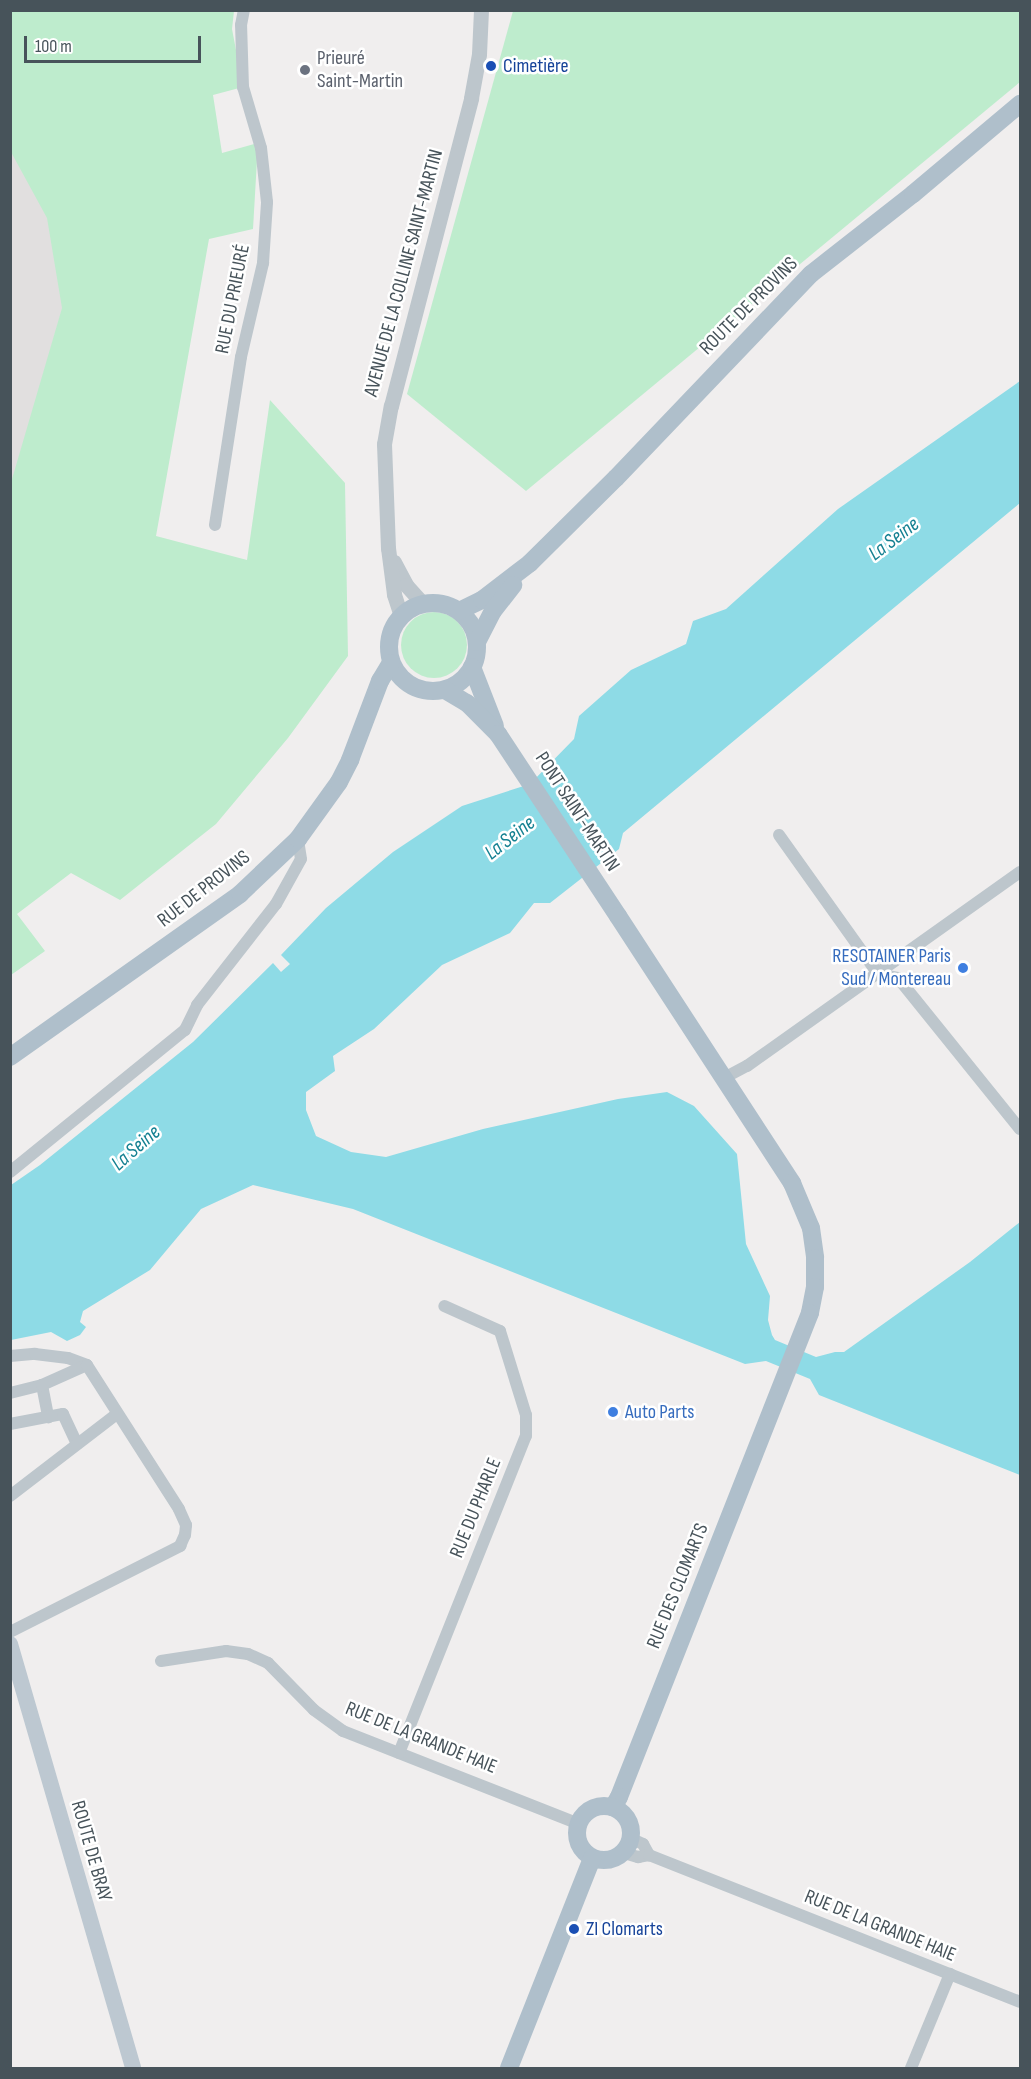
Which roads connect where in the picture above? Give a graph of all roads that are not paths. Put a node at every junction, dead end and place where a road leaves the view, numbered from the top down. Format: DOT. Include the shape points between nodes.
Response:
graph roads {
  1 [pos="244,10"];
  2 [pos="481,10"];
  3 [pos="1020,104"];
  4 [pos="215,525"];
  5 [pos="388,548"];
  6 [pos="530,563"];
  7 [pos="423,604"];
  8 [pos="459,611"];
  9 [pos="401,616"];
  10 [pos="477,642"];
  11 [pos="391,663"];
  12 [pos="472,667"];
  13 [pos="410,685"];
  14 [pos="445,690"];
  15 [pos="370,708"];
  16 [pos="498,734"];
  17 [pos="779,836"];
  18 [pos="298,839"];
  19 [pos="1020,872"];
  20 [pos="878,974"];
  21 [pos="10,1058"];
  22 [pos="724,1078"];
  23 [pos="1020,1129"];
  24 [pos="10,1172"];
  25 [pos="444,1306"];
  26 [pos="10,1356"];
  27 [pos="87,1365"];
  28 [pos="42,1385"];
  29 [pos="10,1393"];
  30 [pos="117,1414"];
  31 [pos="48,1418"];
  32 [pos="10,1424"];
  33 [pos="77,1444"];
  34 [pos="10,1496"];
  35 [pos="10,1632"];
  36 [pos="10,1644"];
  37 [pos="160,1661"];
  38 [pos="399,1753"];
  39 [pos="613,1807"];
  40 [pos="579,1824"];
  41 [pos="628,1846"];
  42 [pos="592,1858"];
  43 [pos="950,1974"];
  44 [pos="1020,2002"];
  45 [pos="133,2068"];
  46 [pos="509,2068"];
  47 [pos="911,2068"];
  1 -- 4 [label="street, RUE DU PRIEURÉ" via="243,87 261,148 267,202 263,263 241,357"];
  2 -- 5 [label="street, AVENUE DE LA COLLINE SAINT-MARTIN" via="471,98 391,405 384,461"];
  3 -- 6 [label="main road, ROUTE DE PROVINS" via="812,274"];
  5 -- 7 [label="street, AVENUE DE LA COLLINE SAINT-MARTIN" via="406,585"];
  5 -- 9 [label="street, AVENUE DE LA COLLINE SAINT-MARTIN"];
  6 -- 8 [label="main road" via="482,600"];
  6 -- 10 [label="main road" via="493,611"];
  7 -- 8 [label="main road" via="435,602"];
  7 -- 9 [label="main road"];
  8 -- 10 [label="main road" via="468,619"];
  9 -- 11 [label="main road" via="389,638"];
  10 -- 12 [label="main road"];
  11 -- 13 [label="main road"];
  11 -- 15 [label="main road, RUE DE PROVINS"];
  12 -- 14 [label="main road" via="461,681"];
  12 -- 16 [label="main road"];
  13 -- 14 [label="main road" via="433,692"];
  13 -- 15 [label="main road, RUE DE PROVINS" via="389,691"];
  14 -- 16 [label="main road" via="467,704"];
  15 -- 18 [label="main road, RUE DE PROVINS" via="339,782"];
  16 -- 22 [label="main road, PONT SAINT-MARTIN"];
  17 -- 20 [label="street"];
  18 -- 21 [label="main road, RUE DE PROVINS" via="240,894"];
  18 -- 24 [label="street" via="301,859 276,903 197,1005 185,1030"];
  19 -- 20 [label="street"];
  20 -- 22 [label="street"];
  20 -- 23 [label="street" via="898,978"];
  22 -- 39 [label="main road, RUE DES CLOMARTS" via="792,1183 810,1228 815,1287 810,1313 785,1382"];
  25 -- 38 [label="street, RUE DU PHARLE" via="500,1331 526,1415 526,1436"];
  26 -- 27 [label="street" via="35,1354"];
  27 -- 28 [label="street"];
  27 -- 30 [label="street"];
  28 -- 29 [label="street"];
  28 -- 31 [label="street"];
  30 -- 33 [label="street"];
  30 -- 35 [label="street" via="179,1509 186,1524 180,1546"];
  31 -- 32 [label="street"];
  31 -- 33 [label="street" via="63,1414"];
  33 -- 34 [label="street"];
  36 -- 45 [label="main road, ROUTE DE BRAY"];
  37 -- 38 [label="street, RUE DE LA GRANDE HAIE" via="226,1651 248,1654 268,1662 314,1710 343,1731"];
  38 -- 40 [label="street, RUE DE LA GRANDE HAIE"];
  39 -- 40 [label="main road" via="589,1811"];
  39 -- 41 [label="main road" via="626,1816 632,1831"];
  40 -- 42 [label="main road" via="578,1840"];
  41 -- 42 [label="main road" via="609,1861"];
  41 -- 43 [label="street, RUE DE LA GRANDE HAIE" via="638,1857 649,1855"];
  42 -- 46 [label="main road"];
  43 -- 44 [label="street, RUE DE LA GRANDE HAIE"];
  43 -- 47 [label="street"];
}
